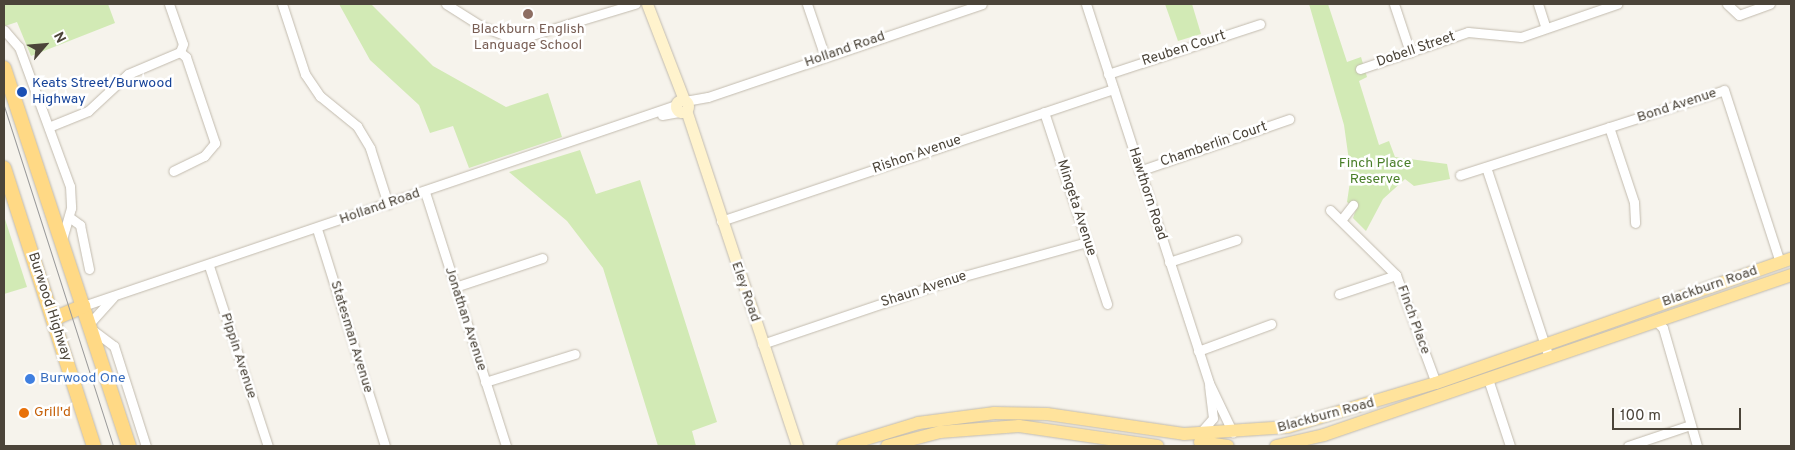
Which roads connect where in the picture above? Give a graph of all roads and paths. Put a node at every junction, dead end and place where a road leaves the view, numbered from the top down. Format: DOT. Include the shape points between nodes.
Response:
graph roads {
  1 [pos="169,4"];
  2 [pos="282,4"];
  3 [pos="446,4"];
  4 [pos="635,4"];
  5 [pos="647,4"];
  6 [pos="807,4"];
  7 [pos="982,4"];
  8 [pos="1086,4"];
  9 [pos="1394,4"];
  10 [pos="1538,4"];
  11 [pos="1617,4"];
  12 [pos="1727,4"];
  13 [pos="1770,4"];
  14 [pos="1260,24"];
  15 [pos="1546,28"];
  16 [pos="4,30"];
  17 [pos="180,52"];
  18 [pos="1410,52"];
  19 [pos="825,57"];
  20 [pos="4,68"];
  21 [pos="1360,69"];
  22 [pos="1108,74"];
  23 [pos="1113,89"];
  24 [pos="682,107"];
  25 [pos="1044,112"];
  26 [pos="1289,119"];
  27 [pos="51,126"];
  28 [pos="1609,127"];
  29 [pos="1486,166"];
  30 [pos="4,168"];
  31 [pos="173,171"];
  32 [pos="1139,171"];
  33 [pos="1460,175"];
  34 [pos="424,192"];
  35 [pos="8,194"];
  36 [pos="388,204"];
  37 [pos="1353,205"];
  38 [pos="1330,210"];
  39 [pos="69,217"];
  40 [pos="1342,218"];
  41 [pos="721,222"];
  42 [pos="1634,223"];
  43 [pos="317,229"];
  44 [pos="62,240"];
  45 [pos="1236,240"];
  46 [pos="1087,242"];
  47 [pos="542,258"];
  48 [pos="1786,261"];
  49 [pos="1169,262"];
  50 [pos="209,266"];
  51 [pos="89,269"];
  52 [pos="1396,275"];
  53 [pos="1791,275"];
  54 [pos="455,287"];
  55 [pos="1339,294"];
  56 [pos="113,297"];
  57 [pos="1107,304"];
  58 [pos="83,306"];
  59 [pos="53,319"];
  60 [pos="1656,321"];
  61 [pos="1271,324"];
  62 [pos="89,326"];
  63 [pos="762,344"];
  64 [pos="1198,350"];
  65 [pos="1547,351"];
  66 [pos="575,354"];
  67 [pos="1488,379"];
  68 [pos="485,382"];
  69 [pos="1209,383"];
  70 [pos="1436,383"];
  71 [pos="1690,425"];
  72 [pos="1122,426"];
  73 [pos="1236,433"];
  74 [pos="1197,434"];
  75 [pos="94,446"];
  76 [pos="129,446"];
  77 [pos="146,446"];
  78 [pos="268,446"];
  79 [pos="385,446"];
  80 [pos="506,446"];
  81 [pos="797,446"];
  82 [pos="843,446"];
  83 [pos="887,446"];
  84 [pos="1158,446"];
  85 [pos="1227,446"];
  86 [pos="1276,446"];
  87 [pos="1510,446"];
  88 [pos="1628,446"];
  89 [pos="1697,446"];
  1 -- 17 [label="street" via="183,44"];
  2 -- 36 [label="street" via="305,74 320,96 357,126 370,148"];
  3 -- 4 [label="street" via="481,26 504,35 532,35"];
  5 -- 24 [label="main road, Eley Road"];
  6 -- 19 [label="street"];
  7 -- 19 [label="street, Holland Road"];
  8 -- 22 [label="street, Hawthorn Road"];
  9 -- 18 [label="street"];
  10 -- 15 [label="street"];
  11 -- 15 [label="street, Dobell Street"];
  12 -- 13 [label="street" via="1739,14"];
  14 -- 22 [label="street, Reuben Court"];
  15 -- 18 [label="street, Dobell Street" via="1521,37 1468,32"];
  16 -- 27 [label="street" via="17,43"];
  17 -- 27 [label="street" via="128,74 88,111"];
  17 -- 31 [label="street" via="186,56 215,143 204,156"];
  18 -- 21 [label="street, Dobell Street"];
  19 -- 24 [label="street, Holland Road"];
  20 -- 44 [label="highway"];
  22 -- 23 [label="street, Hawthorn Road"];
  23 -- 25 [label="street, Rishon Avenue"];
  23 -- 32 [label="street, Hawthorn Road"];
  24 -- 34 [label="street, Holland Road"];
  24 -- 41 [label="main road, Eley Road"];
  25 -- 41 [label="street, Rishon Avenue"];
  25 -- 46 [label="street, Mingeta Avenue"];
  26 -- 32 [label="street, Chamberlin Court"];
  27 -- 39 [label="street" via="71,192"];
  28 -- 29 [label="street, Bond Avenue"];
  28 -- 42 [label="street" via="1634,202"];
  28 -- 48 [label="street, Bond Avenue" via="1724,90"];
  29 -- 33 [label="street, Bond Avenue"];
  29 -- 65 [label="street"];
  30 -- 35 [label="highway, Burwood Highway"];
  32 -- 49 [label="street, Hawthorn Road"];
  34 -- 36 [label="street, Holland Road"];
  34 -- 54 [label="street, Jonathan Avenue"];
  35 -- 59 [label="highway, Burwood Highway"];
  36 -- 43 [label="street, Holland Road"];
  37 -- 40 [label="street"];
  38 -- 40 [label="street, Finch Place"];
  39 -- 44 [label="street"];
  39 -- 51 [label="street" via="80,225"];
  40 -- 52 [label="street, Finch Place"];
  41 -- 63 [label="main road, Eley Road"];
  43 -- 50 [label="street, Holland Road"];
  43 -- 79 [label="street, Statesman Avenue"];
  44 -- 58 [label="highway"];
  45 -- 49 [label="street"];
  46 -- 57 [label="street, Mingeta Avenue"];
  46 -- 63 [label="street, Shaun Avenue" via="957,278"];
  47 -- 54 [label="street"];
  48 -- 65 [label="main road, Blackburn Road"];
  49 -- 64 [label="street, Hawthorn Road"];
  50 -- 56 [label="street, Holland Road"];
  50 -- 78 [label="street, Pippin Avenue"];
  52 -- 55 [label="street"];
  52 -- 70 [label="street, Finch Place"];
  53 -- 60 [label="main road, Blackburn Road"];
  54 -- 68 [label="street, Jonathan Avenue"];
  56 -- 58 [label="street, Holland Road"];
  56 -- 62 [label="street"];
  58 -- 59 [label="highway"];
  58 -- 62 [label="highway"];
  59 -- 75 [label="highway, Burwood Highway"];
  60 -- 65 [label="main road, Blackburn Road"];
  60 -- 71 [label="street" via="1663,328"];
  61 -- 64 [label="street"];
  62 -- 76 [label="highway"];
  62 -- 77 [label="street" via="114,346"];
  63 -- 81 [label="main road, Eley Road"];
  64 -- 69 [label="street, Hawthorn Road"];
  65 -- 67 [label="main road, Blackburn Road"];
  65 -- 70 [label="main road, Blackburn Road"];
  66 -- 68 [label="street"];
  67 -- 86 [label="main road, Blackburn Road"];
  67 -- 87 [label="street"];
  68 -- 80 [label="street, Jonathan Avenue"];
  69 -- 73 [label="street, Hawthorn Road"];
  69 -- 74 [label="street, Hawthorn Road" via="1214,418"];
  70 -- 73 [label="main road, Blackburn Road" via="1325,419"];
  71 -- 88 [label="street"];
  71 -- 89 [label="street"];
  72 -- 74 [label="main road, Blackburn Road"];
  72 -- 82 [label="main road, Blackburn Road" via="1047,414 994,413 918,423"];
  72 -- 85 [label="main road"];
  73 -- 74 [label="main road, Blackburn Road"];
  73 -- 85 [label="main road"];
  83 -- 84 [label="main road" via="940,432 1019,426"];
}
